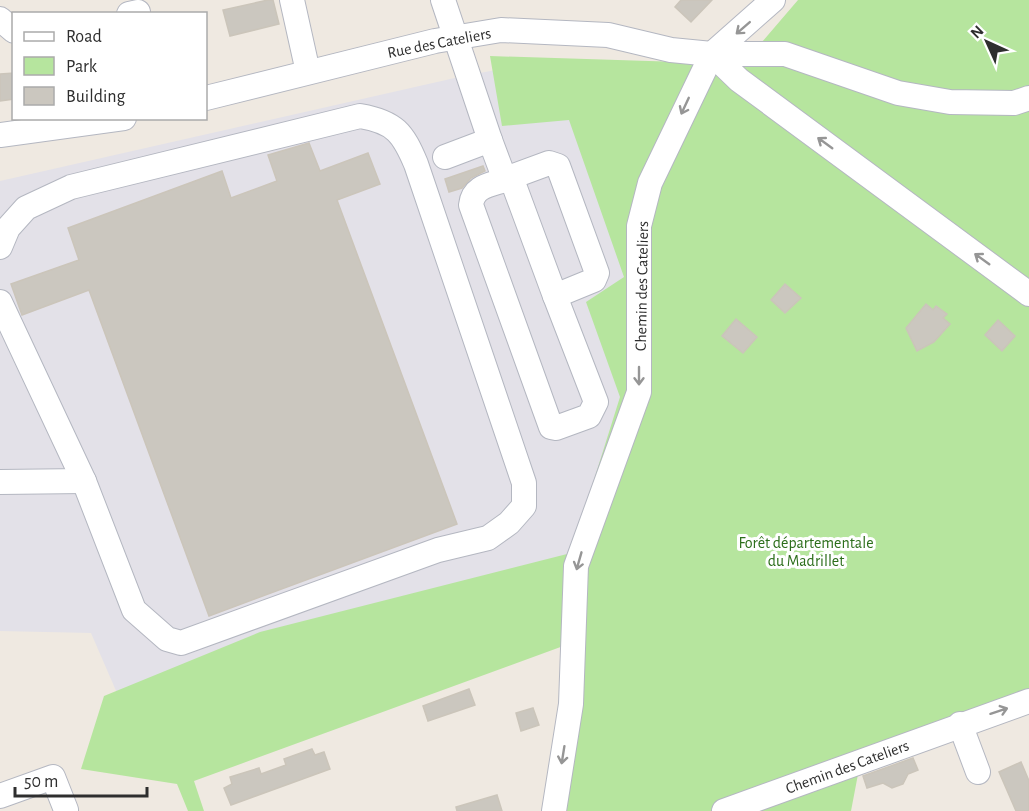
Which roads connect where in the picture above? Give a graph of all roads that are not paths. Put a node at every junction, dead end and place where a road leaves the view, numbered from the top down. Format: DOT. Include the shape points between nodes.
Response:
graph roads {
  1 [pos="292,0"];
  2 [pos="443,0"];
  3 [pos="772,0"];
  4 [pos="0,19"];
  5 [pos="12,29"];
  6 [pos="455,38"];
  7 [pos="712,54"];
  8 [pos="308,72"];
  9 [pos="207,98"];
  10 [pos="1029,98"];
  11 [pos="107,120"];
  12 [pos="0,135"];
  13 [pos="490,140"];
  14 [pos="445,157"];
  15 [pos="508,179"];
  16 [pos="0,247"];
  17 [pos="1029,294"];
  18 [pos="555,296"];
  19 [pos="0,302"];
  20 [pos="84,481"];
  21 [pos="0,482"];
  22 [pos="1029,701"];
  23 [pos="965,722"];
  24 [pos="978,772"];
  25 [pos="0,796"];
  26 [pos="751,807"];
  27 [pos="66,810"];
  28 [pos="554,811"];
  29 [pos="724,811"];
  1 -- 8 [label="street"];
  2 -- 6 [label="street"];
  3 -- 7 [label="street, one-way"];
  4 -- 5 [label="street"];
  6 -- 7 [label="street, Rue des Cateliers" via="501,30 571,32"];
  6 -- 8 [label="street, Rue des Cateliers"];
  6 -- 13 [label="street"];
  7 -- 10 [label="street, Rue des Cateliers" via="785,54 898,93 950,102 1014,103"];
  17 -- 7 [label="street, one-way" via="739,80"];
  7 -- 28 [label="street, Chemin des Cateliers, one-way" via="650,183 639,226 639,392 576,566 571,704"];
  8 -- 9 [label="street, Rue des Cateliers"];
  11 -- 12 [label="street"];
  13 -- 14 [label="street"];
  13 -- 15 [label="street"];
  15 -- 18 [label="street"];
  15 -- 18 [label="street" via="549,163 558,166 597,273 594,280"];
  15 -- 18 [label="street" via="479,189 471,205 551,427 556,428 589,416 596,402"];
  16 -- 20 [label="street" via="8,228 26,208 71,187 360,116 379,119 396,129 407,142 416,164 524,483 524,506 488,538 438,550 181,642 167,639 134,610"];
  19 -- 20 [label="street"];
  20 -- 21 [label="street"];
  23 -- 22 [label="street, Chemin des Cateliers, one-way"];
  23 -- 24 [label="street"];
  23 -- 26 [label="street, Chemin des Cateliers"];
  25 -- 27 [label="street" via="53,777"];
  26 -- 29 [label="street, Chemin des Cateliers"];
}
